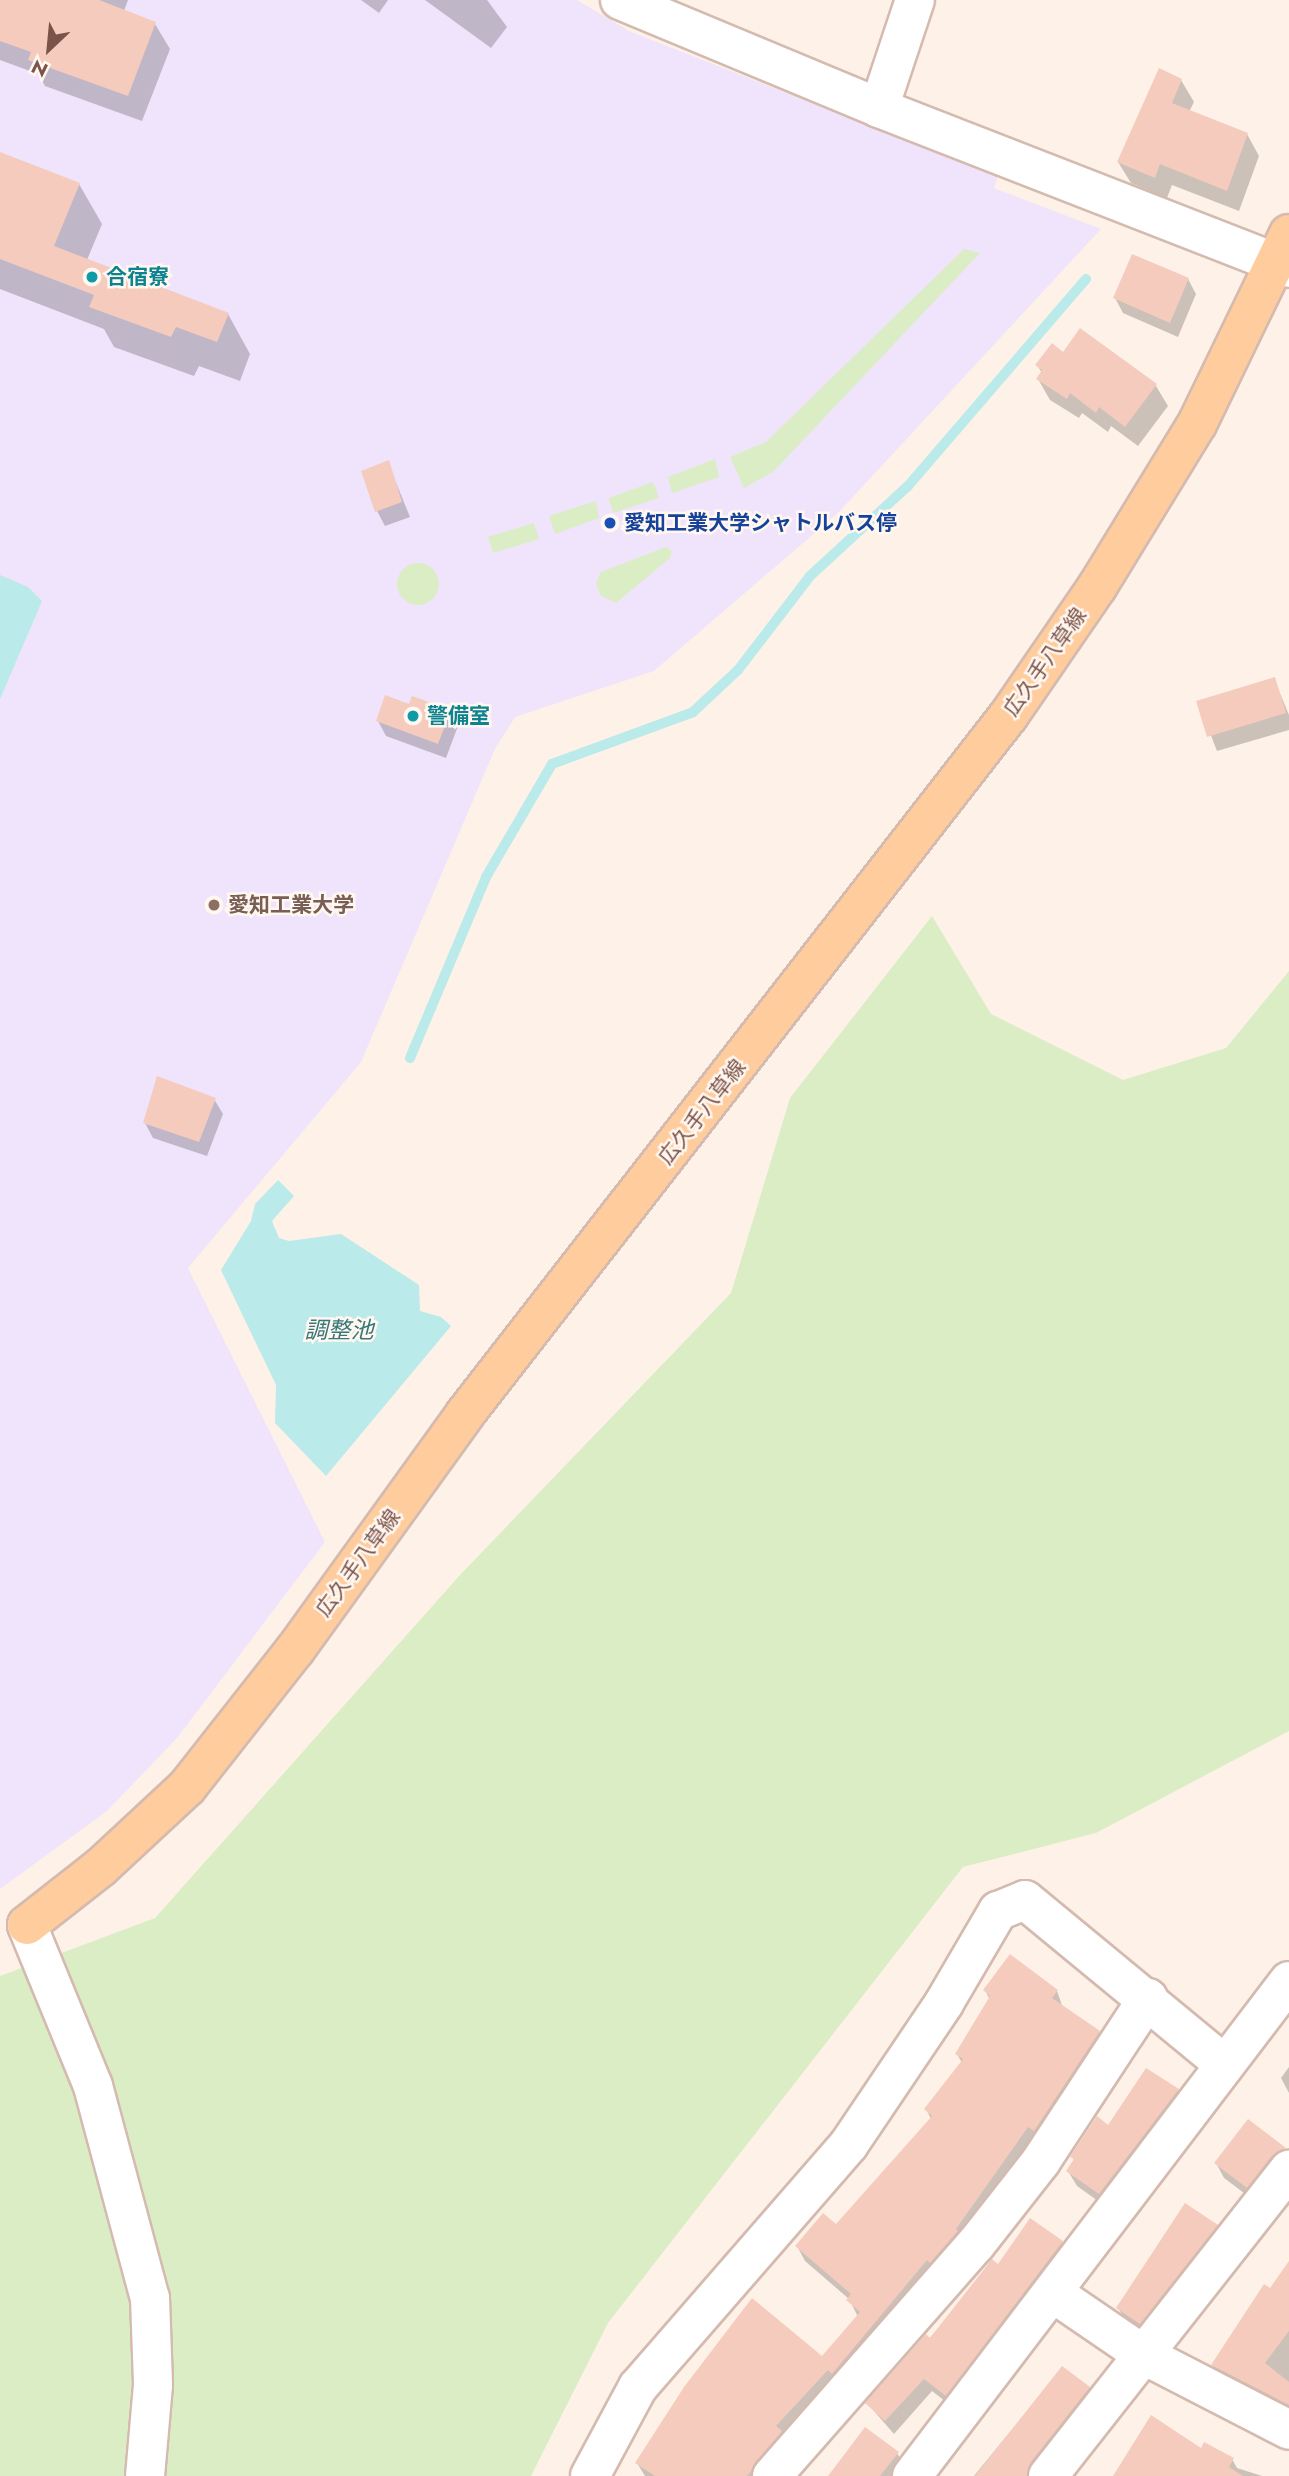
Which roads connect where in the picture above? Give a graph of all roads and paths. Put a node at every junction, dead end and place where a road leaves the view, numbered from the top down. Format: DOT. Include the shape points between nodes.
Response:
graph roads {
  1 [pos="620,0"];
  2 [pos="915,0"];
  3 [pos="879,108"];
  4 [pos="1285,255"];
  5 [pos="27,1925"];
  6 [pos="1289,1981"];
  7 [pos="1148,1998"];
  8 [pos="1223,2063"];
  9 [pos="1289,2170"];
  10 [pos="1054,2293"];
  11 [pos="1144,2355"];
  12 [pos="1289,2430"];
  13 [pos="145,2476"];
  14 [pos="590,2476"];
  15 [pos="772,2476"];
  16 [pos="912,2476"];
  17 [pos="1048,2476"];
  1 -- 3 [label="street"];
  2 -- 3 [label="street"];
  3 -- 4 [label="street"];
  4 -- 5 [label="main road, 広久手八草線" via="1197,425 1097,587 1009,715 465,1414 295,1650 187,1787 100,1867"];
  5 -- 13 [label="street" via="93,2086 149,2298 153,2385"];
  6 -- 8 [label="street"];
  7 -- 8 [label="street"];
  7 -- 14 [label="street" via="1024,1900 998,1911 944,2003 849,2144 638,2387"];
  7 -- 15 [label="street" via="1041,2161 976,2244"];
  8 -- 10 [label="street"];
  9 -- 11 [label="street"];
  10 -- 11 [label="street"];
  10 -- 16 [label="street"];
  11 -- 12 [label="street"];
  11 -- 17 [label="street"];
}
